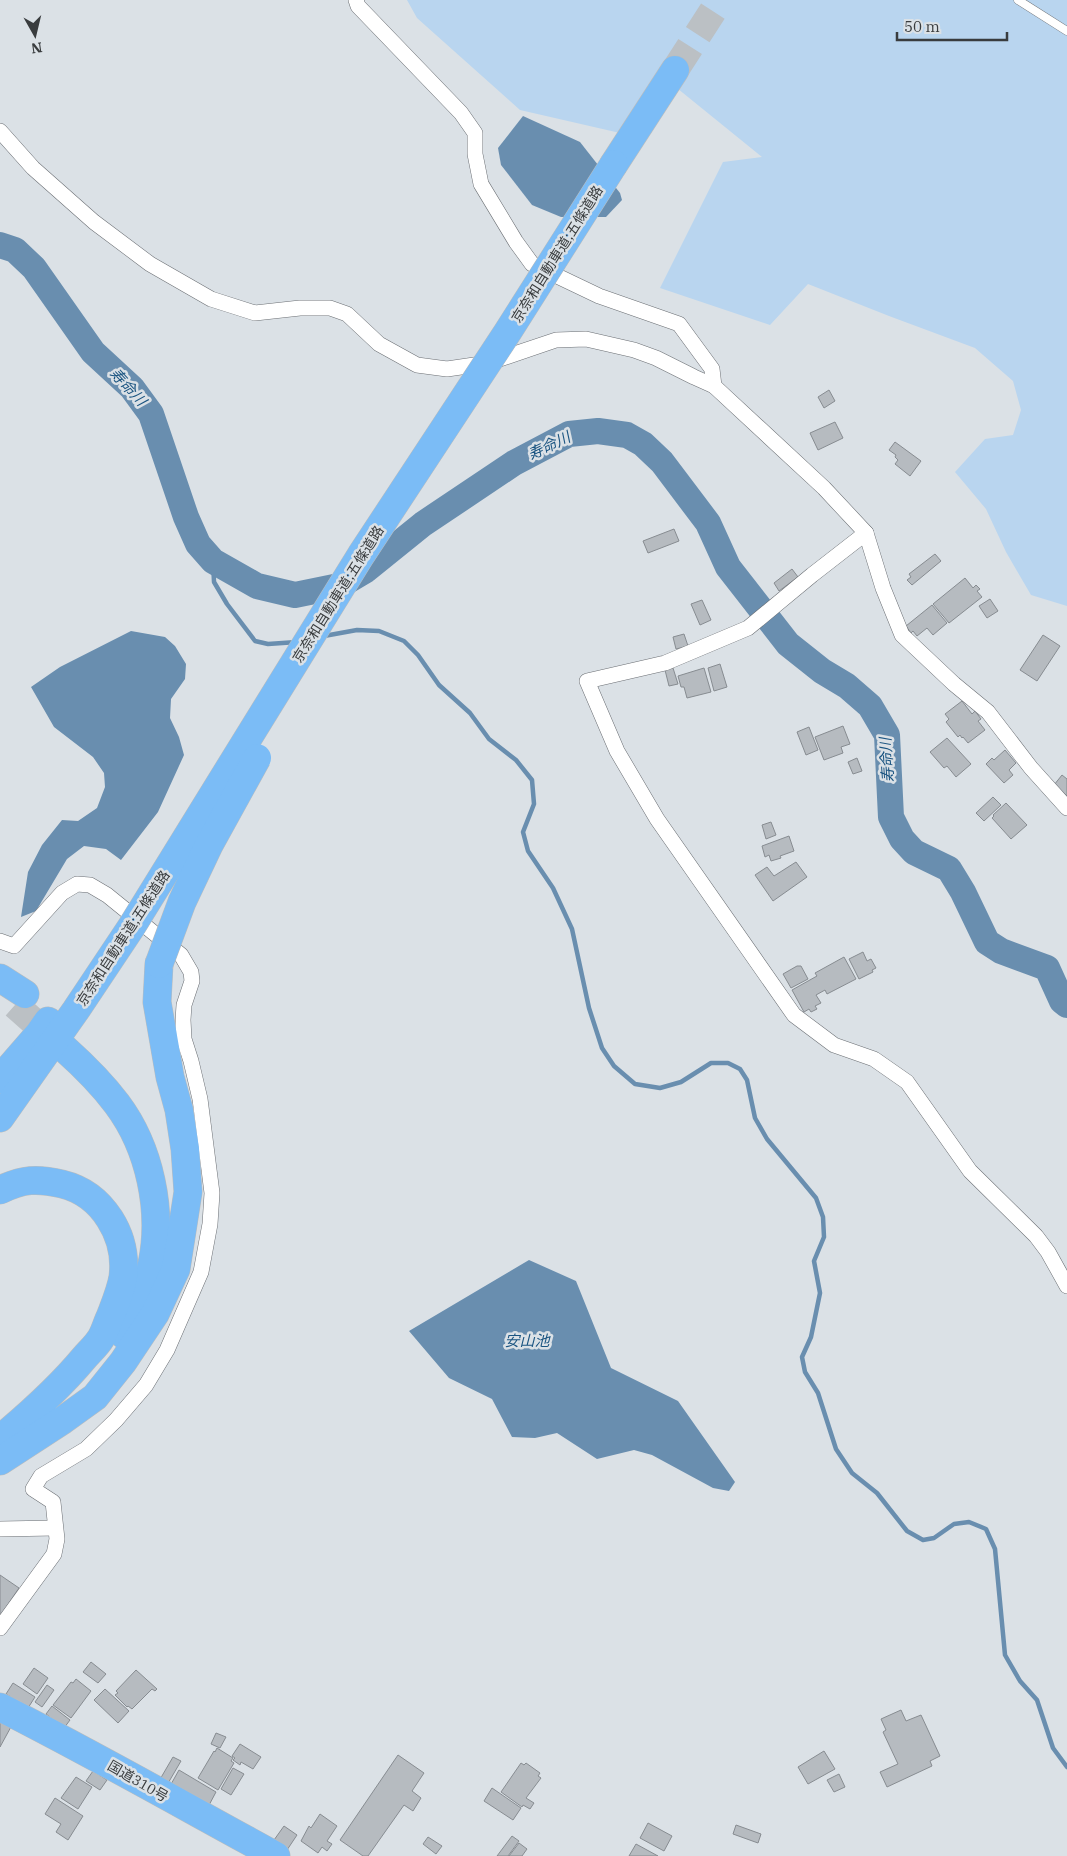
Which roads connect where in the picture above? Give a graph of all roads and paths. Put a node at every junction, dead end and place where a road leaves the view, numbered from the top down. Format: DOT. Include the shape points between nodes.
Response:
graph roads {
  1 [pos="356,0"];
  2 [pos="1018,0"];
  3 [pos="1067,31"];
  4 [pos="675,70"];
  5 [pos="0,131"];
  6 [pos="714,386"];
  7 [pos="866,533"];
  8 [pos="361,555"];
  9 [pos="1067,808"];
  10 [pos="126,922"];
  11 [pos="0,941"];
  12 [pos="0,978"];
  13 [pos="13,998"];
  14 [pos="0,1079"];
  15 [pos="0,1118"];
  16 [pos="0,1190"];
  17 [pos="1067,1286"];
  18 [pos="155,1314"];
  19 [pos="0,1440"];
  20 [pos="0,1461"];
  21 [pos="55,1528"];
  22 [pos="0,1529"];
  23 [pos="0,1628"];
  24 [pos="0,1708"];
  25 [pos="276,1856"];
  1 -- 6 [label="street" via="358,6 461,113 475,133 481,184 532,264 599,296 679,324 712,369"];
  2 -- 3 [label="lane"];
  4 -- 8 [label="highway, 京奈和自動車道;五條道路, bridge"];
  5 -- 6 [label="street" via="33,168 94,222 150,264 211,298 255,313 330,308 347,314 379,344 417,365 446,369 488,363 556,340 586,339 656,358"];
  6 -- 7 [label="street" via="824,488"];
  7 -- 9 [label="street" via="902,635 988,712"];
  7 -- 17 [label="street" via="748,628 665,663 587,681 617,751 657,819 794,1015 834,1045 874,1059 907,1082 970,1171 1036,1236"];
  8 -- 10 [label="highway, 京奈和自動車道;五條道路, bridge" via="175,857"];
  8 -- 18 [label="highway, bridge" via="334,615 214,837 182,902 159,964 157,1002 179,1110 188,1192 176,1269"];
  10 -- 14 [label="highway"];
  10 -- 15 [label="highway, 京奈和自動車道;五條道路" via="76,1010"];
  11 -- 21 [label="street" via="14,946 62,893 77,884 90,885 181,955 191,972 192,981 184,1005 184,1038 200,1099 212,1193 209,1233 201,1272 167,1350 146,1385 86,1449 41,1476 33,1489 53,1502"];
  12 -- 13 [label="highway"];
  16 -- 19 [label="highway" via="25,1180 50,1181 85,1193 114,1224 120,1242 123,1277 102,1337 41,1404"];
  18 -- 19 [label="highway" via="164,1254 165,1206 161,1169 147,1131 127,1096 103,1066 70,1043 118,1106 138,1139 152,1181 156,1224 152,1265 136,1311 118,1346 81,1386"];
  18 -- 20 [label="highway" via="95,1397"];
  21 -- 22 [label="street"];
  21 -- 23 [label="street" via="54,1554"];
  24 -- 25 [label="highway, 国道310号" via="82,1749"];
}
